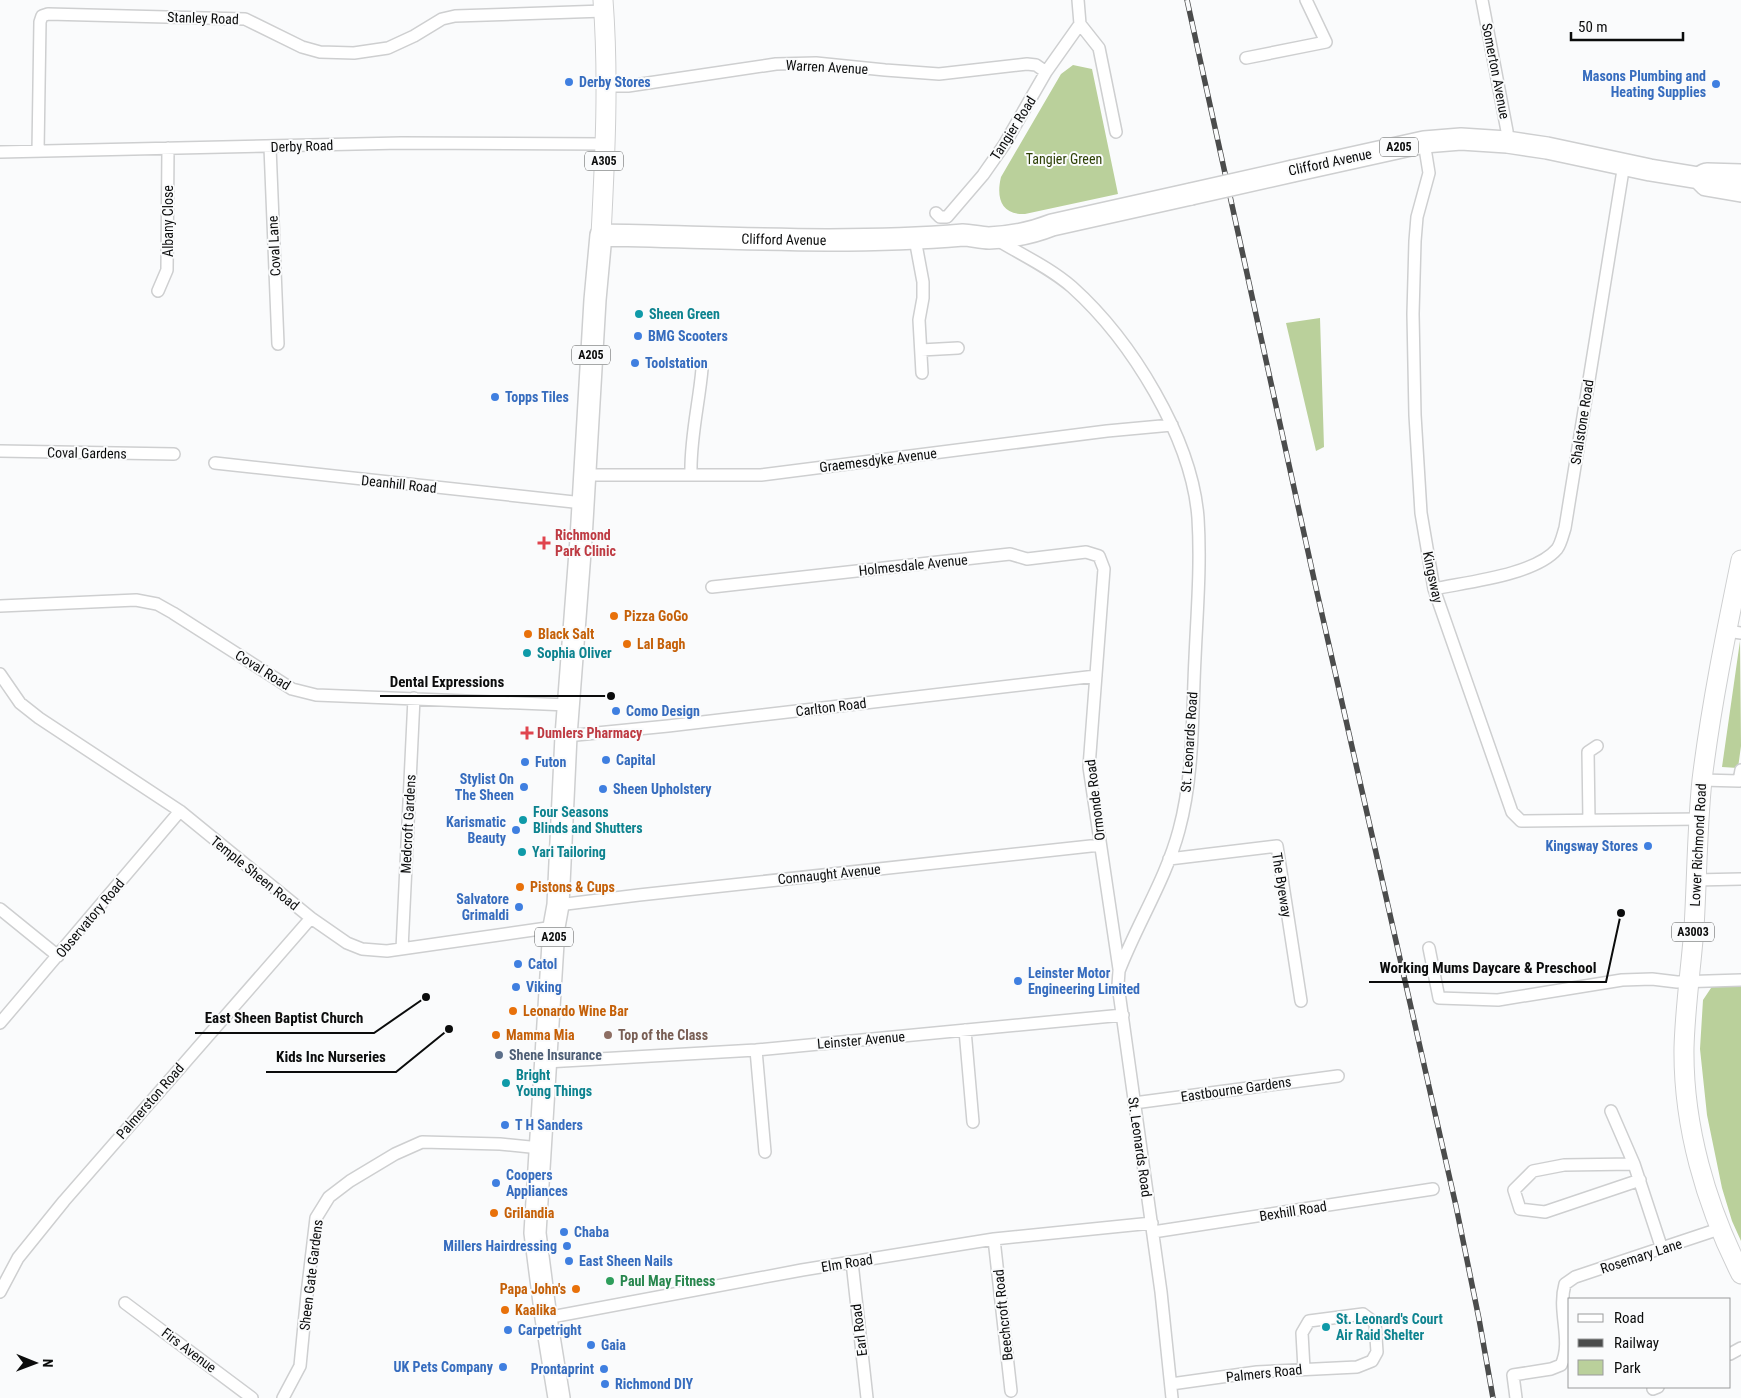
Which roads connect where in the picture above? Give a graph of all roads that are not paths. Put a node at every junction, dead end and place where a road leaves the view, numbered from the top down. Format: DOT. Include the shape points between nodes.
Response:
graph roads {
  1 [pos="1078,0"];
  2 [pos="1306,0"];
  3 [pos="1482,0"];
  4 [pos="604,6"];
  5 [pos="1080,24"];
  6 [pos="1246,58"];
  7 [pos="1046,72"];
  8 [pos="607,86"];
  9 [pos="1116,132"];
  10 [pos="1424,142"];
  11 [pos="1507,142"];
  12 [pos="604,144"];
  13 [pos="270,147"];
  14 [pos="168,148"];
  15 [pos="38,151"];
  16 [pos="0,152"];
  17 [pos="1624,164"];
  18 [pos="1741,175"];
  19 [pos="1699,178"];
  20 [pos="1741,191"];
  21 [pos="936,213"];
  22 [pos="1052,225"];
  23 [pos="601,235"];
  24 [pos="967,235"];
  25 [pos="998,237"];
  26 [pos="916,239"];
  27 [pos="158,291"];
  28 [pos="278,344"];
  29 [pos="958,348"];
  30 [pos="921,350"];
  31 [pos="702,369"];
  32 [pos="922,373"];
  33 [pos="1172,425"];
  34 [pos="0,451"];
  35 [pos="174,454"];
  36 [pos="214,464"];
  37 [pos="691,474"];
  38 [pos="584,475"];
  39 [pos="583,503"];
  40 [pos="1741,560"];
  41 [pos="1104,569"];
  42 [pos="712,587"];
  43 [pos="1434,589"];
  44 [pos="0,606"];
  45 [pos="1734,632"];
  46 [pos="0,674"];
  47 [pos="1096,676"];
  48 [pos="414,698"];
  49 [pos="568,705"];
  50 [pos="566,736"];
  51 [pos="1597,746"];
  52 [pos="1741,770"];
  53 [pos="1702,780"];
  54 [pos="180,812"];
  55 [pos="1698,819"];
  56 [pos="1589,820"];
  57 [pos="1100,844"];
  58 [pos="1169,859"];
  59 [pos="1695,880"];
  60 [pos="1741,880"];
  61 [pos="558,905"];
  62 [pos="0,909"];
  63 [pos="310,918"];
  64 [pos="554,927"];
  65 [pos="1429,948"];
  66 [pos="402,949"];
  67 [pos="58,956"];
  68 [pos="1119,971"];
  69 [pos="1741,980"];
  70 [pos="1688,981"];
  71 [pos="1301,1001"];
  72 [pos="1123,1014"];
  73 [pos="0,1023"];
  74 [pos="965,1030"];
  75 [pos="756,1050"];
  76 [pos="546,1062"];
  77 [pos="1338,1076"];
  78 [pos="1134,1103"];
  79 [pos="1611,1111"];
  80 [pos="973,1122"];
  81 [pos="540,1148"];
  82 [pos="765,1152"];
  83 [pos="1634,1164"];
  84 [pos="1640,1180"];
  85 [pos="1433,1189"];
  86 [pos="1152,1227"];
  87 [pos="1719,1229"];
  88 [pos="994,1239"];
  89 [pos="1662,1249"];
  90 [pos="852,1262"];
  91 [pos="1741,1274"];
  92 [pos="0,1292"];
  93 [pos="125,1303"];
  94 [pos="546,1318"];
  95 [pos="1304,1369"];
  96 [pos="1171,1384"];
  97 [pos="1011,1391"];
  98 [pos="252,1398"];
  99 [pos="283,1398"];
  100 [pos="560,1398"];
  101 [pos="867,1398"];
  102 [pos="1172,1398"];
  103 [pos="1516,1398"];
  1 -- 5 [label="street"];
  2 -- 6 [label="street" via="1326,42"];
  3 -- 11 [label="street, Somerton Avenue" via="1508,131"];
  4 -- 8 [label="main road, A305"];
  4 -- 15 [label="street, Stanley Road" via="442,18 388,48 354,53 320,52 302,47 245,20 48,14 42,16 40,22"];
  5 -- 7 [label="street, Tangier Road"];
  5 -- 9 [label="street" via="1099,48"];
  7 -- 8 [label="street, Warren Avenue" via="1036,65 1027,64 939,74 816,63 776,64 628,86"];
  7 -- 21 [label="street, Tangier Road" via="983,175 947,217"];
  8 -- 12 [label="main road, A305"];
  10 -- 11 [label="highway, Clifford Avenue / A205" via="1461,139"];
  10 -- 22 [label="highway, Clifford Avenue / A205, bridge"];
  10 -- 43 [label="street, Kingsway" via="1429,173 1417,217 1415,241 1415,415 1420,513"];
  11 -- 17 [label="highway, Clifford Avenue / A205"];
  12 -- 13 [label="street, Derby Road" via="401,143"];
  12 -- 23 [label="main road, A305"];
  13 -- 14 [label="street, Derby Road"];
  13 -- 28 [label="street, Coval Lane"];
  14 -- 15 [label="street, Derby Road"];
  14 -- 27 [label="street, Albany Close" via="167,270"];
  15 -- 16 [label="street, Derby Road"];
  17 -- 19 [label="highway, Clifford Avenue / A205"];
  17 -- 43 [label="street, Shalstone Road" via="1565,528 1558,548 1542,562 1524,570"];
  18 -- 19 [label="highway, Clifford Avenue / A205" via="1707,174"];
  19 -- 20 [label="highway, Clifford Avenue / A205" via="1706,185"];
  22 -- 24 [label="highway, Clifford Avenue / A205" via="1022,223 987,228"];
  22 -- 25 [label="highway, Clifford Avenue / A205" via="1033,232"];
  23 -- 26 [label="highway, Clifford Avenue / A205" via="783,241"];
  23 -- 38 [label="highway, A205"];
  24 -- 25 [label="highway, Clifford Avenue / A205"];
  24 -- 26 [label="highway, Clifford Avenue / A205"];
  25 -- 33 [label="street, St. Leonards Road" via="1011,249 1044,265 1072,287 1098,314 1126,348"];
  26 -- 30 [label="street" via="923,298 919,320"];
  29 -- 30 [label="street"];
  30 -- 32 [label="street"];
  31 -- 37 [label="street" via="690,449"];
  33 -- 37 [label="street, Graemesdyke Avenue" via="761,475"];
  33 -- 58 [label="street, St. Leonards Road" via="1196,507 1199,564 1190,766 1179,832"];
  34 -- 35 [label="street, Coval Gardens"];
  36 -- 39 [label="street, Deanhill Road"];
  37 -- 38 [label="street, Graemesdyke Avenue"];
  38 -- 39 [label="highway, A205"];
  39 -- 49 [label="highway, A205"];
  40 -- 45 [label="main road, Lower Richmond Road / A3003"];
  41 -- 42 [label="street, Holmesdale Avenue" via="1099,556 1086,552 1027,559 1010,554"];
  41 -- 47 [label="street, Ormonde Road"];
  43 -- 56 [label="street, Kingsway" via="1512,812 1521,821"];
  44 -- 48 [label="street, Coval Road" via="136,600 157,604 292,689 316,695"];
  45 -- 53 [label="main road, Lower Richmond Road / A3003" via="1711,717"];
  46 -- 54 [label="street, Temple Sheen Road" via="20,703 39,718"];
  47 -- 50 [label="street, Carlton Road"];
  47 -- 57 [label="street, Ormonde Road" via="1089,767"];
  48 -- 49 [label="street, Coval Road"];
  48 -- 66 [label="street, Medcroft Gardens"];
  49 -- 50 [label="highway, A205"];
  50 -- 61 [label="highway, A205"];
  51 -- 56 [label="street" via="1588,752"];
  52 -- 53 [label="street" via="1739,781"];
  53 -- 55 [label="main road, Lower Richmond Road / A3003"];
  54 -- 63 [label="street, Temple Sheen Road"];
  54 -- 67 [label="street, Observatory Road"];
  55 -- 56 [label="street, Kingsway"];
  55 -- 59 [label="main road, Lower Richmond Road / A3003"];
  57 -- 61 [label="street, Connaught Avenue"];
  57 -- 68 [label="street, Ormonde Road"];
  58 -- 68 [label="street, St. Leonards Road"];
  58 -- 71 [label="street, The Byeway" via="1276,846"];
  59 -- 60 [label="street"];
  59 -- 70 [label="main road, Lower Richmond Road / A3003"];
  61 -- 64 [label="highway, A205"];
  62 -- 67 [label="street"];
  63 -- 66 [label="street, Temple Sheen Road" via="347,943 362,949"];
  63 -- 92 [label="street, Palmerston Road" via="64,1200 18,1258"];
  64 -- 66 [label="street, Temple Sheen Road"];
  64 -- 76 [label="highway, A205"];
  65 -- 70 [label="street" via="1439,998 1498,1000 1622,980"];
  67 -- 73 [label="street, Observatory Road"];
  68 -- 72 [label="street, St. Leonards Road"];
  69 -- 70 [label="street"];
  70 -- 87 [label="main road, Lower Richmond Road / A3003" via="1684,1049 1691,1131"];
  72 -- 74 [label="street, Leinster Avenue"];
  72 -- 78 [label="street, St. Leonards Road"];
  74 -- 75 [label="street, Leinster Avenue"];
  74 -- 80 [label="street"];
  75 -- 76 [label="street, Leinster Avenue"];
  75 -- 82 [label="street"];
  76 -- 81 [label="highway, A205"];
  77 -- 78 [label="street, Eastbourne Gardens"];
  78 -- 86 [label="street, St. Leonards Road"];
  79 -- 83 [label="street"];
  81 -- 94 [label="highway, A205" via="535,1233"];
  81 -- 99 [label="street, Sheen Gate Gardens" via="422,1142 387,1158 329,1197 316,1218 300,1366"];
  83 -- 84 [label="street"];
  83 -- 84 [label="street" via="1564,1165 1533,1172 1514,1190 1520,1209 1546,1212"];
  84 -- 89 [label="street"];
  85 -- 86 [label="street, Bexhill Road"];
  86 -- 88 [label="street, Elm Road"];
  86 -- 96 [label="street, St. Leonards Road"];
  87 -- 89 [label="street, Rosemary Lane"];
  87 -- 91 [label="main road, Lower Richmond Road / A3003"];
  88 -- 90 [label="street, Elm Road"];
  88 -- 97 [label="street, Beechcroft Road"];
  89 -- 103 [label="street, Rosemary Lane" via="1575,1277 1565,1284 1561,1297 1565,1357 1561,1366 1513,1375"];
  90 -- 94 [label="street, Elm Road"];
  90 -- 101 [label="street, Earl Road"];
  93 -- 98 [label="street, Firs Avenue"];
  94 -- 100 [label="highway, A205"];
  95 -- 95 [label="street, Palmers Road" via="1357,1367 1372,1361 1377,1352 1375,1323 1363,1314 1309,1321 1302,1333"];
  95 -- 96 [label="street, Palmers Road"];
  96 -- 102 [label="street, St. Leonards Road"];
}
